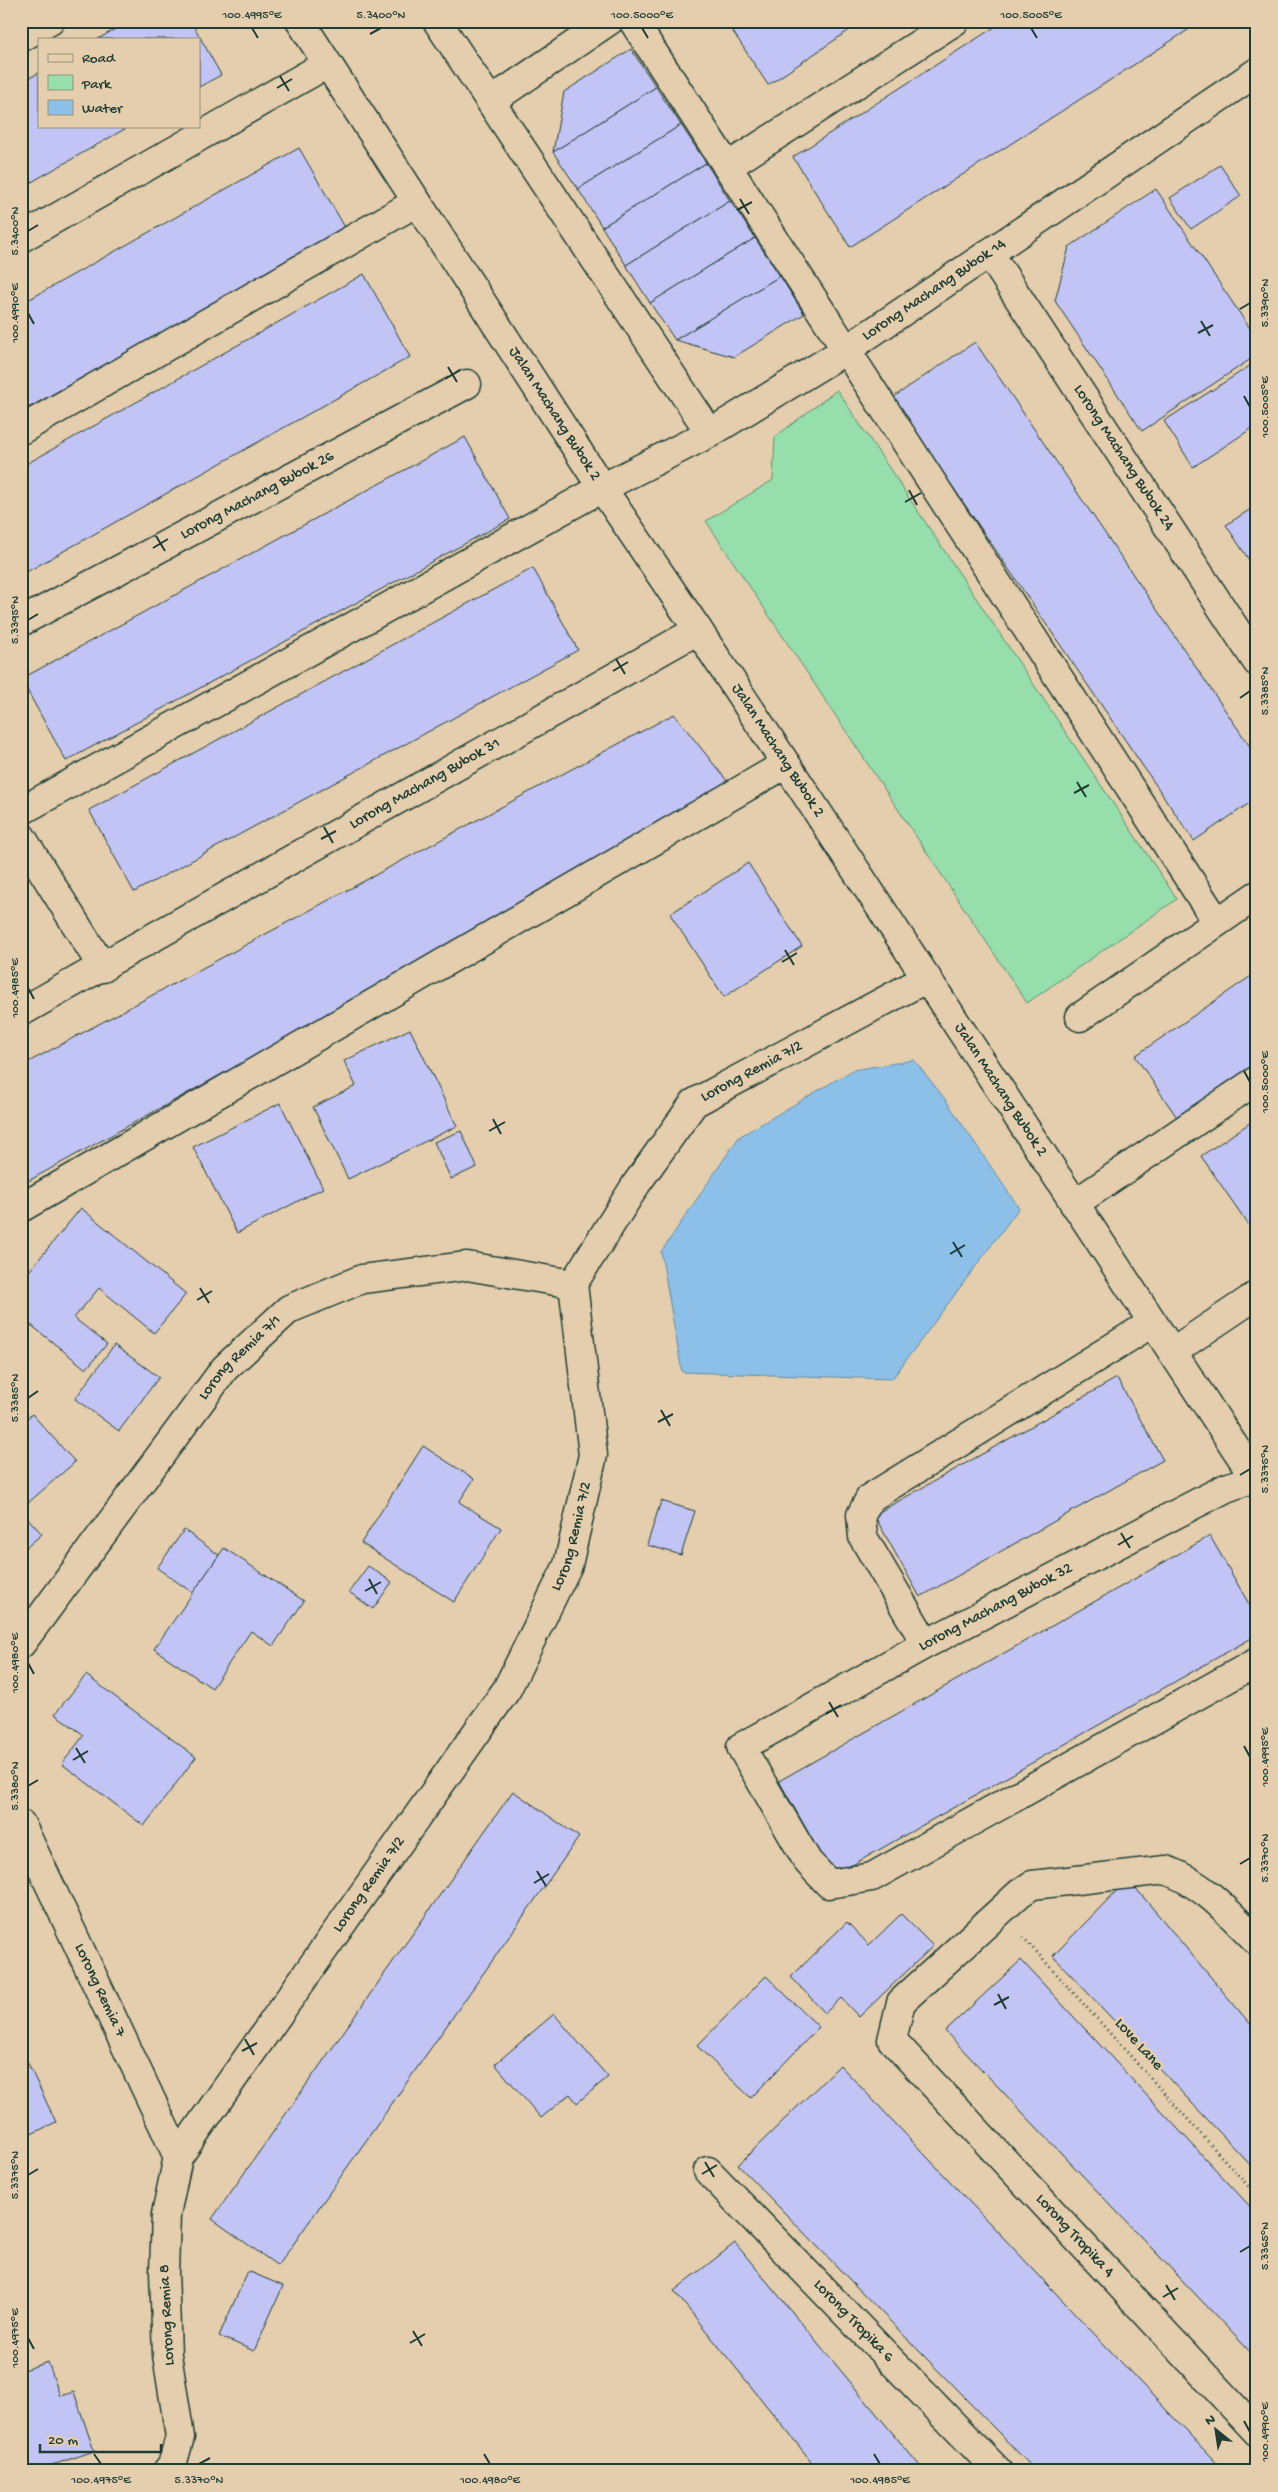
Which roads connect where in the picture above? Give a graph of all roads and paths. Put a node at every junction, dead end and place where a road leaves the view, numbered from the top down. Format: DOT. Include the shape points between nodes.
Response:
graph roads {
  1 [pos="50,21"];
  2 [pos="300,21"];
  3 [pos="437,21"];
  4 [pos="609,21"];
  5 [pos="633,21"];
  6 [pos="955,21"];
  7 [pos="21,38"];
  8 [pos="328,64"];
  9 [pos="1257,72"];
  10 [pos="491,101"];
  11 [pos="727,167"];
  12 [pos="417,202"];
  13 [pos="21,238"];
  14 [pos="989,253"];
  15 [pos="846,350"];
  16 [pos="467,384"];
  17 [pos="21,430"];
  18 [pos="710,433"];
  19 [pos="602,488"];
  20 [pos="21,622"];
  21 [pos="698,630"];
  22 [pos="1257,662"];
  23 [pos="786,764"];
  24 [pos="21,811"];
  25 [pos="21,836"];
  26 [pos="1257,894"];
  27 [pos="1217,922"];
  28 [pos="103,968"];
  29 [pos="927,978"];
  30 [pos="21,1012"];
  31 [pos="1080,1017"];
  32 [pos="1257,1080"];
  33 [pos="1074,1204"];
  34 [pos="21,1208"];
  35 [pos="573,1284"];
  36 [pos="1257,1295"];
  37 [pos="1152,1322"];
  38 [pos="1172,1352"];
  39 [pos="1256,1478"];
  40 [pos="21,1644"];
  41 [pos="926,1644"];
  42 [pos="1257,1662"];
  43 [pos="21,1824"];
  44 [pos="1000,1911"];
  45 [pos="1257,1941"];
  46 [pos="178,2157"];
  47 [pos="708,2171"];
  48 [pos="1257,2196"];
  49 [pos="1257,2432"];
  50 [pos="167,2471"];
  51 [pos="998,2471"];
  1 -- 7 [label="street"];
  2 -- 8 [label="street, Jalan Machang Bubok 2"];
  3 -- 10 [label="street"];
  4 -- 10 [label="street"];
  5 -- 11 [label="street"];
  6 -- 11 [label="street"];
  8 -- 12 [label="street, Jalan Machang Bubok 2"];
  8 -- 13 [label="street"];
  9 -- 14 [label="street, Lorong Machang Bubok 14"];
  10 -- 18 [label="street"];
  11 -- 15 [label="street"];
  12 -- 17 [label="street"];
  12 -- 19 [label="street, Jalan Machang Bubok 2"];
  14 -- 15 [label="street, Lorong Machang Bubok 14"];
  14 -- 22 [label="street, Lorong Machang Bubok 24"];
  15 -- 18 [label="street, Lorong Machang Bubok 14"];
  15 -- 27 [label="street"];
  16 -- 20 [label="street, Lorong Machang Bubok 26"];
  18 -- 19 [label="street, Lorong Machang Bubok 14"];
  19 -- 21 [label="street, Jalan Machang Bubok 2"];
  19 -- 24 [label="street, Lorong Machang Bubok 14"];
  21 -- 23 [label="street, Jalan Machang Bubok 2"];
  21 -- 28 [label="street, Lorong Machang Bubok 31"];
  23 -- 29 [label="street, Jalan Machang Bubok 2"];
  23 -- 34 [label="street"];
  25 -- 28 [label="street"];
  26 -- 27 [label="street"];
  27 -- 31 [label="street"];
  28 -- 30 [label="street, Lorong Machang Bubok 31"];
  29 -- 33 [label="street, Jalan Machang Bubok 2"];
  29 -- 35 [label="street, Lorong Remia 7/2" via="694,1103 637,1183"];
  32 -- 33 [label="street"];
  33 -- 37 [label="street, Jalan Machang Bubok 2"];
  35 -- 40 [label="street, Lorong Remia 7/1" via="467,1266 362,1279 289,1309 225,1368"];
  35 -- 46 [label="street, Lorong Remia 7/2" via="592,1455 568,1565 507,1689"];
  36 -- 38 [label="street"];
  37 -- 38 [label="street, Jalan Machang Bubok 2"];
  37 -- 41 [label="street" via="870,1498 861,1515 863,1537"];
  38 -- 39 [label="street, Jalan Machang Bubok 2"];
  39 -- 41 [label="street, Lorong Machang Bubok 32" via="1226,1488"];
  41 -- 42 [label="street, Lorong Machang Bubok 32" via="741,1747 808,1862 829,1884 872,1877"];
  43 -- 46 [label="street, Lorong Remia 7"];
  44 -- 45 [label="street" via="1032,1885 1166,1870 1187,1878 1214,1898"];
  44 -- 48 [label="path, Love Lane"];
  44 -- 49 [label="street, Lorong Tropika 4" via="901,2002 892,2040"];
  46 -- 50 [label="street, Lorong Remia 8" via="166,2214 164,2272 167,2355 180,2436 172,2465"];
  47 -- 51 [label="street, Lorong Tropika 6"];
}
